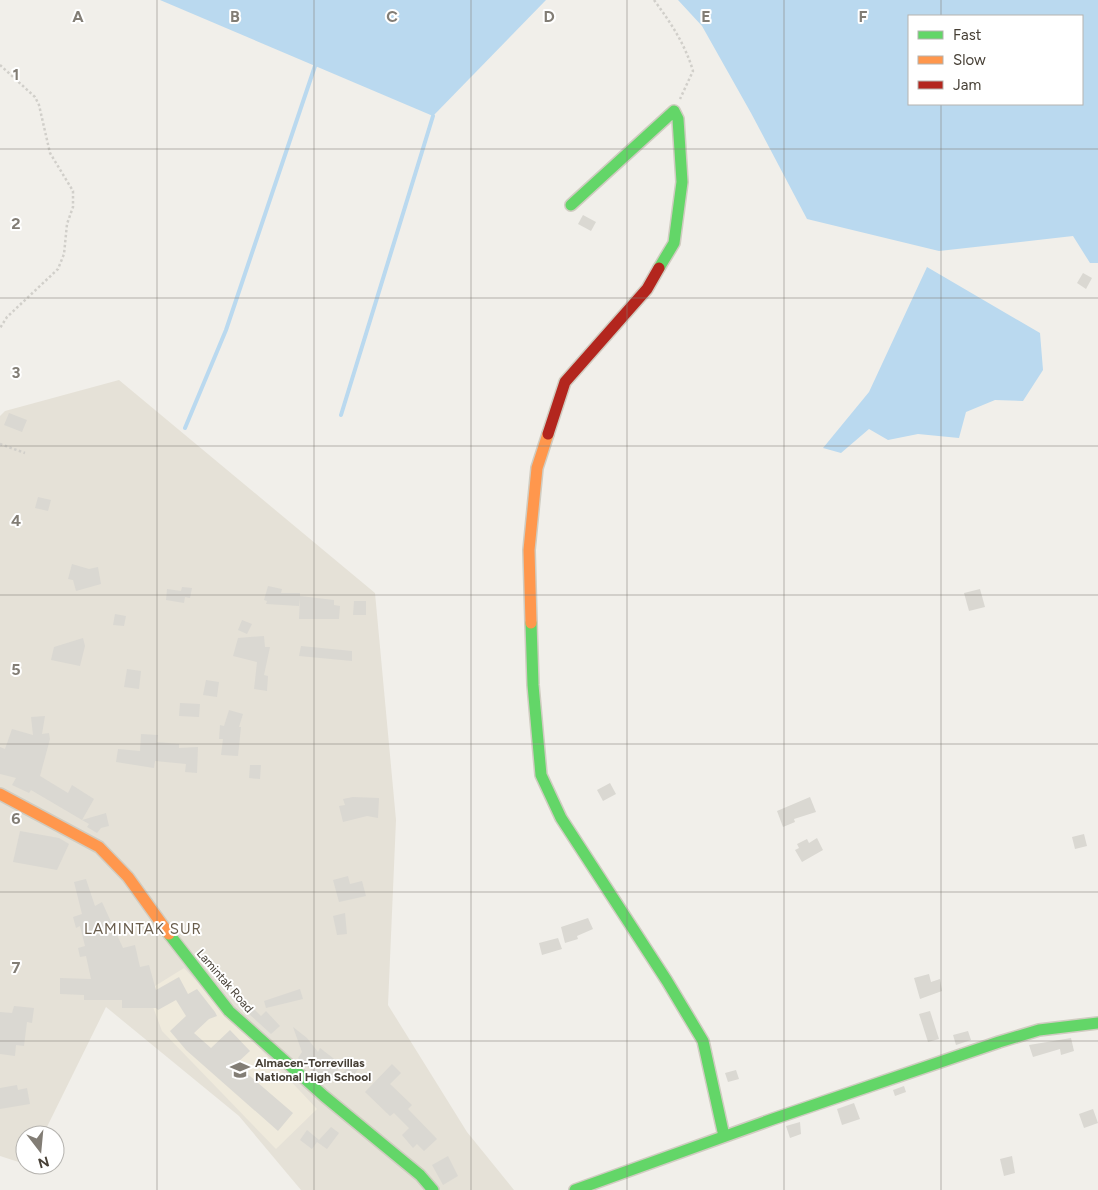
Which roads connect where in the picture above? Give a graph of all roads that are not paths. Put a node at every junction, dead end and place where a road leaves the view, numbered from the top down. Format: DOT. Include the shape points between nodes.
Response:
graph roads {
  1 [pos="571,205"];
  2 [pos="0,794"];
  3 [pos="1098,1023"];
  4 [pos="724,1136"];
  5 [pos="433,1190"];
  6 [pos="575,1190"];
  1 -- 4 [label="street" via="674,111 678,119 682,182 674,243 647,289 565,382 537,468 529,550 533,685 541,775 562,818 703,1041"];
  2 -- 5 [label="street, Lamintak Road" via="99,847 128,877 187,960 229,1011 324,1096 420,1175"];
  3 -- 4 [label="street" via="1039,1030 999,1042"];
  4 -- 6 [label="street"];
}
